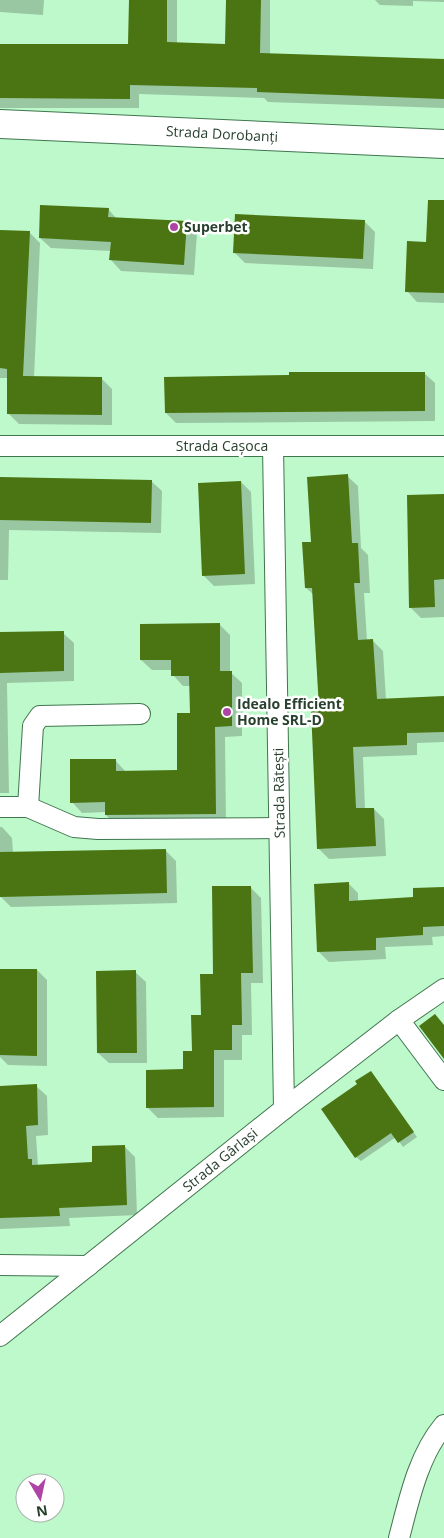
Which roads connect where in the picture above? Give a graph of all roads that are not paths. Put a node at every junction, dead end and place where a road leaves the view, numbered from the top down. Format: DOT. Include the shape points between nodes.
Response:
graph roads {
  1 [pos="0,124"];
  2 [pos="444,144"];
  3 [pos="0,446"];
  4 [pos="274,446"];
  5 [pos="444,446"];
  6 [pos="140,714"];
  7 [pos="0,807"];
  8 [pos="28,807"];
  9 [pos="279,828"];
  10 [pos="444,990"];
  11 [pos="399,1020"];
  12 [pos="444,1080"];
  13 [pos="284,1109"];
  14 [pos="0,1265"];
  15 [pos="88,1266"];
  16 [pos="0,1336"];
  17 [pos="444,1425"];
  18 [pos="399,1538"];
  1 -- 2 [label="main road, Strada Dorobanți"];
  3 -- 4 [label="street, Strada Cașoca"];
  4 -- 5 [label="street, Strada Cașoca"];
  4 -- 9 [label="street, Strada Rătești"];
  6 -- 8 [label="street" via="40,716 33,726"];
  7 -- 8 [label="street"];
  8 -- 9 [label="street" via="74,827"];
  9 -- 13 [label="street, Strada Rătești"];
  10 -- 11 [label="street, Strada Gârlași"];
  11 -- 12 [label="street"];
  11 -- 13 [label="street, Strada Gârlași"];
  13 -- 15 [label="street, Strada Gârlași"];
  14 -- 15 [label="street"];
  15 -- 16 [label="street, Strada Gârlași"];
  17 -- 18 [label="street" via="434,1437 414,1482"];
}
